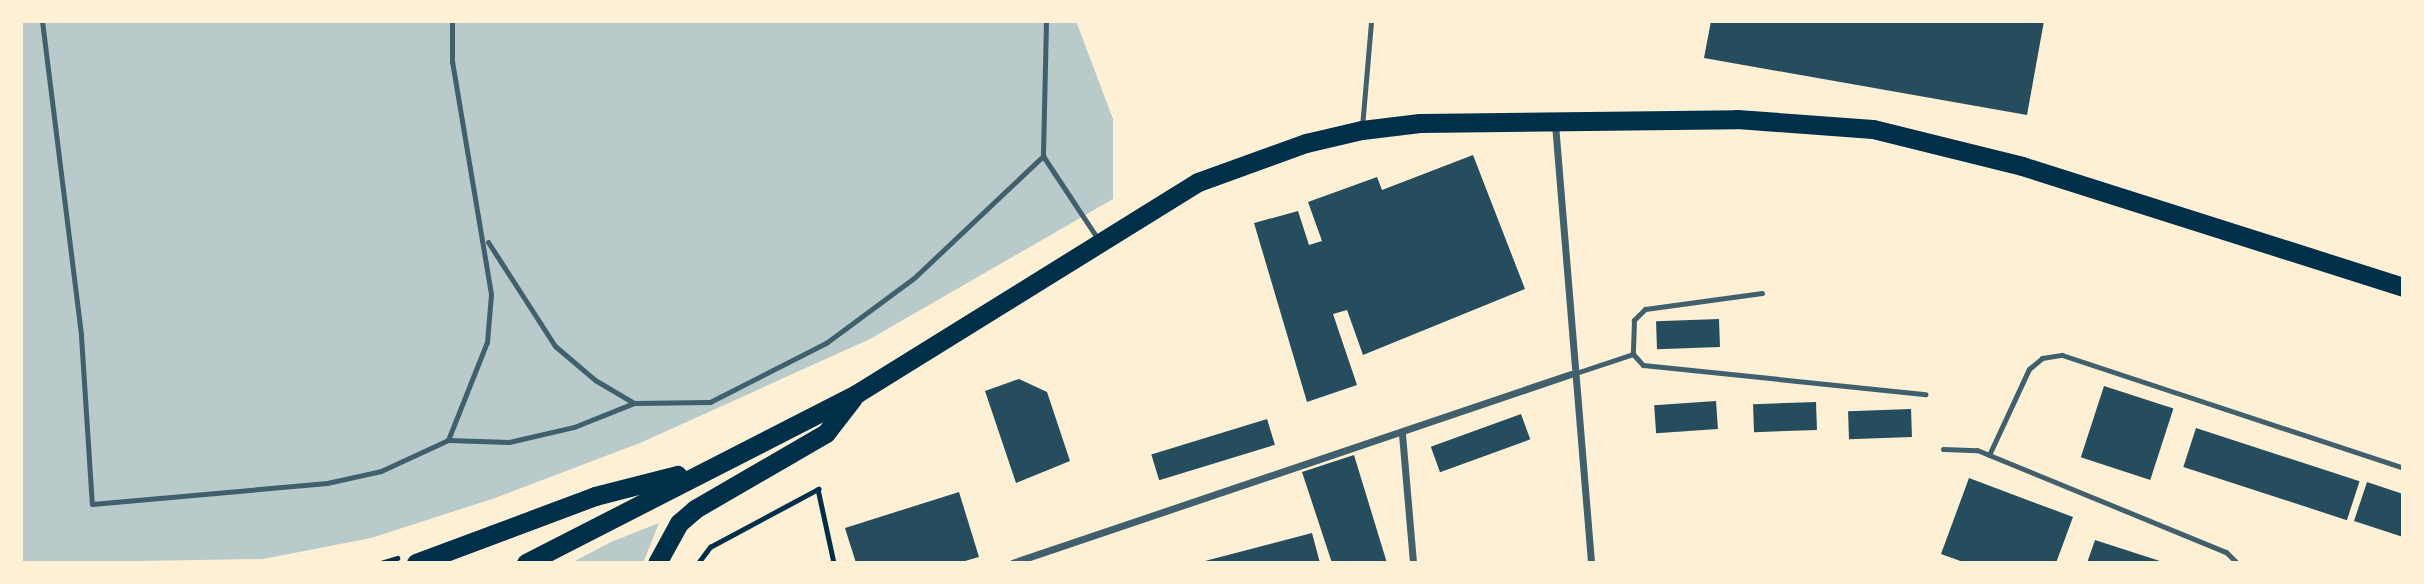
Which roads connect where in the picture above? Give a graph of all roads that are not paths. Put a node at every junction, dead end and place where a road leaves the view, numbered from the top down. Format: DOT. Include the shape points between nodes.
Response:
graph roads {
  1 [pos="42,21"];
  2 [pos="452,21"];
  3 [pos="1046,21"];
  4 [pos="1371,21"];
  5 [pos="1555,120"];
  6 [pos="1362,130"];
  7 [pos="1043,156"];
  8 [pos="487,239"];
  9 [pos="1098,239"];
  10 [pos="2403,287"];
  11 [pos="1762,293"];
  12 [pos="1633,354"];
  13 [pos="1571,374"];
  14 [pos="856,394"];
  15 [pos="1926,394"];
  16 [pos="634,404"];
  17 [pos="1402,434"];
  18 [pos="448,440"];
  19 [pos="1943,449"];
  20 [pos="1989,455"];
  21 [pos="713,466"];
  22 [pos="2403,468"];
  23 [pos="416,563"];
  24 [pos="526,563"];
  25 [pos="657,563"];
  26 [pos="1012,563"];
  27 [pos="1413,563"];
  28 [pos="1591,563"];
  29 [pos="2237,563"];
  1 -- 18 [label="lane" via="81,336 92,504 327,483 382,471"];
  2 -- 8 [label="lane" via="452,62"];
  3 -- 7 [label="lane"];
  4 -- 6 [label="lane"];
  5 -- 6 [label="highway"];
  5 -- 10 [label="highway" via="1737,119 1873,129 2022,166"];
  5 -- 13 [label="street"];
  6 -- 9 [label="highway" via="1234,166"];
  7 -- 9 [label="lane"];
  7 -- 16 [label="lane" via="914,278 826,343 710,402"];
  8 -- 16 [label="lane" via="516,294 555,346"];
  8 -- 18 [label="lane" via="487,342"];
  9 -- 14 [label="highway"];
  11 -- 12 [label="lane" via="1645,309 1634,320"];
  12 -- 13 [label="lane"];
  12 -- 15 [label="lane" via="1643,365"];
  13 -- 17 [label="street"];
  13 -- 28 [label="street"];
  14 -- 21 [label="highway"];
  14 -- 25 [label="highway" via="826,433 695,509 679,523"];
  16 -- 18 [label="lane" via="574,427 509,442"];
  17 -- 26 [label="street"];
  17 -- 27 [label="street"];
  19 -- 20 [label="lane" via="1965,446"];
  20 -- 22 [label="lane" via="2029,369 2042,358 2062,355"];
  20 -- 29 [label="lane" via="2214,547"];
  21 -- 23 [label="highway" via="595,496"];
  21 -- 24 [label="highway"];
}
